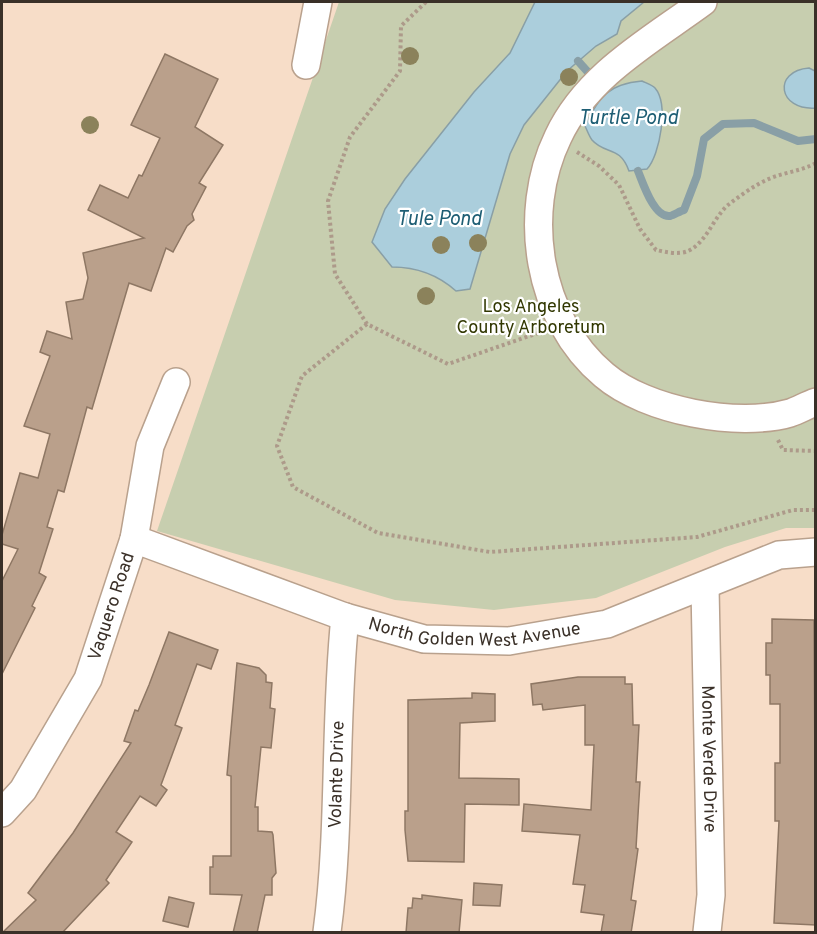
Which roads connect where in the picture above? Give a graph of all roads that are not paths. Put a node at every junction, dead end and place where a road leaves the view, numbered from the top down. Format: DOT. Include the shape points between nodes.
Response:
graph roads {
  1 [pos="318,2"];
  2 [pos="703,2"];
  3 [pos="306,65"];
  4 [pos="176,382"];
  5 [pos="816,402"];
  6 [pos="134,539"];
  7 [pos="816,552"];
  8 [pos="705,587"];
  9 [pos="345,617"];
  10 [pos="2,813"];
  11 [pos="327,933"];
  12 [pos="707,933"];
  1 -- 3 [label="street"];
  2 -- 5 [label="street" via="606,73 575,106 546,168 538,234 543,273 575,344 604,376 644,400 692,415 750,417 789,413"];
  4 -- 6 [label="street, Vaquero Road" via="150,446"];
  6 -- 9 [label="street, North Golden West Avenue"];
  6 -- 10 [label="street, Vaquero Road" via="88,680 23,790"];
  7 -- 8 [label="street, North Golden West Avenue" via="779,555"];
  8 -- 9 [label="street, North Golden West Avenue" via="607,624 509,641 424,639"];
  8 -- 12 [label="street, Monte Verde Drive" via="711,895"];
  9 -- 11 [label="street, Volante Drive"];
}
